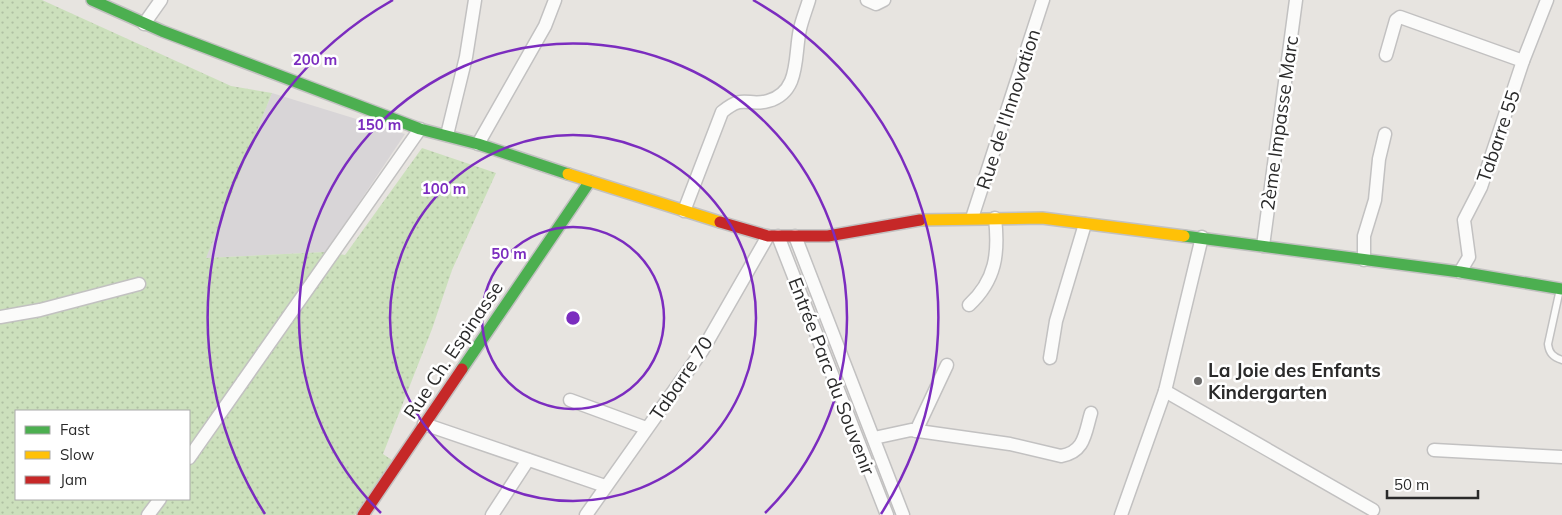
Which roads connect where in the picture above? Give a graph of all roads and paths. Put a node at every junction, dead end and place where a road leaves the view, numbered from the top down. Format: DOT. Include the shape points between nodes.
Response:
graph roads {
  1 [pos="92,0"];
  2 [pos="161,0"];
  3 [pos="475,0"];
  4 [pos="556,0"];
  5 [pos="809,0"];
  6 [pos="867,0"];
  7 [pos="884,0"];
  8 [pos="1043,0"];
  9 [pos="1296,0"];
  10 [pos="1547,0"];
  11 [pos="144,24"];
  12 [pos="1386,55"];
  13 [pos="1523,61"];
  14 [pos="420,129"];
  15 [pos="1385,134"];
  16 [pos="448,135"];
  17 [pos="478,144"];
  18 [pos="590,181"];
  19 [pos="684,211"];
  20 [pos="972,218"];
  21 [pos="995,218"];
  22 [pos="1085,224"];
  23 [pos="773,236"];
  24 [pos="795,236"];
  25 [pos="1202,237"];
  26 [pos="1263,246"];
  27 [pos="1364,260"];
  28 [pos="1460,272"];
  29 [pos="140,284"];
  30 [pos="1561,288"];
  31 [pos="969,305"];
  32 [pos="0,317"];
  33 [pos="1050,358"];
  34 [pos="1562,360"];
  35 [pos="947,365"];
  36 [pos="1165,391"];
  37 [pos="570,400"];
  38 [pos="1091,413"];
  39 [pos="424,424"];
  40 [pos="646,428"];
  41 [pos="916,431"];
  42 [pos="874,438"];
  43 [pos="1434,450"];
  44 [pos="190,457"];
  45 [pos="1562,457"];
  46 [pos="528,460"];
  47 [pos="605,486"];
  48 [pos="159,500"];
  49 [pos="1373,510"];
  50 [pos="148,515"];
  51 [pos="363,515"];
  52 [pos="492,515"];
  53 [pos="586,515"];
  54 [pos="887,515"];
  55 [pos="903,515"];
  56 [pos="1121,515"];
  1 -- 11 [label="main road"];
  2 -- 11 [label="street"];
  3 -- 16 [label="street"];
  4 -- 17 [label="street" via="546,26"];
  5 -- 19 [label="street" via="791,82 785,92 774,100 742,100 722,112"];
  6 -- 7 [label="street" via="876,4"];
  8 -- 20 [label="street, Rue de l'Innovation"];
  9 -- 26 [label="street, 2ème Impasse Marc"];
  10 -- 13 [label="street, Tabarre 55"];
  11 -- 14 [label="main road"];
  12 -- 13 [label="street" via="1396,20 1400,17"];
  13 -- 28 [label="street, Tabarre 55" via="1481,187 1464,220 1468,257"];
  14 -- 16 [label="main road"];
  14 -- 44 [label="street"];
  15 -- 27 [label="street" via="1375,200 1364,236"];
  16 -- 17 [label="main road"];
  17 -- 18 [label="main road"];
  18 -- 19 [label="main road"];
  18 -- 39 [label="main road, Rue Ch. Espinasse"];
  19 -- 23 [label="main road"];
  20 -- 21 [label="main road"];
  20 -- 24 [label="main road" via="924,219 828,236"];
  21 -- 22 [label="main road" via="1042,218"];
  21 -- 31 [label="street" via="996,258 987,286"];
  22 -- 25 [label="main road"];
  22 -- 33 [label="street" via="1056,320"];
  23 -- 24 [label="main road"];
  23 -- 40 [label="street, Tabarre 70" via="702,351"];
  23 -- 54 [label="street, Entrée Parc du Souvenir"];
  24 -- 42 [label="street, Entrée Parc du Souvenir"];
  25 -- 26 [label="main road"];
  25 -- 36 [label="street"];
  26 -- 27 [label="main road"];
  27 -- 28 [label="main road"];
  28 -- 30 [label="main road"];
  29 -- 32 [label="street"];
  30 -- 34 [label="lane" via="1548,344 1555,358"];
  35 -- 41 [label="street"];
  36 -- 49 [label="street"];
  36 -- 56 [label="street"];
  37 -- 40 [label="street"];
  38 -- 41 [label="street" via="1081,446 1061,456 1010,444"];
  39 -- 46 [label="street"];
  39 -- 51 [label="main road, Rue Ch. Espinasse"];
  40 -- 47 [label="street, Tabarre 70"];
  41 -- 42 [label="street"];
  42 -- 55 [label="street, Entrée Parc du Souvenir"];
  43 -- 45 [label="street"];
  46 -- 47 [label="street"];
  46 -- 52 [label="street"];
  47 -- 53 [label="street, Tabarre 70"];
  48 -- 50 [label="street"];
}
